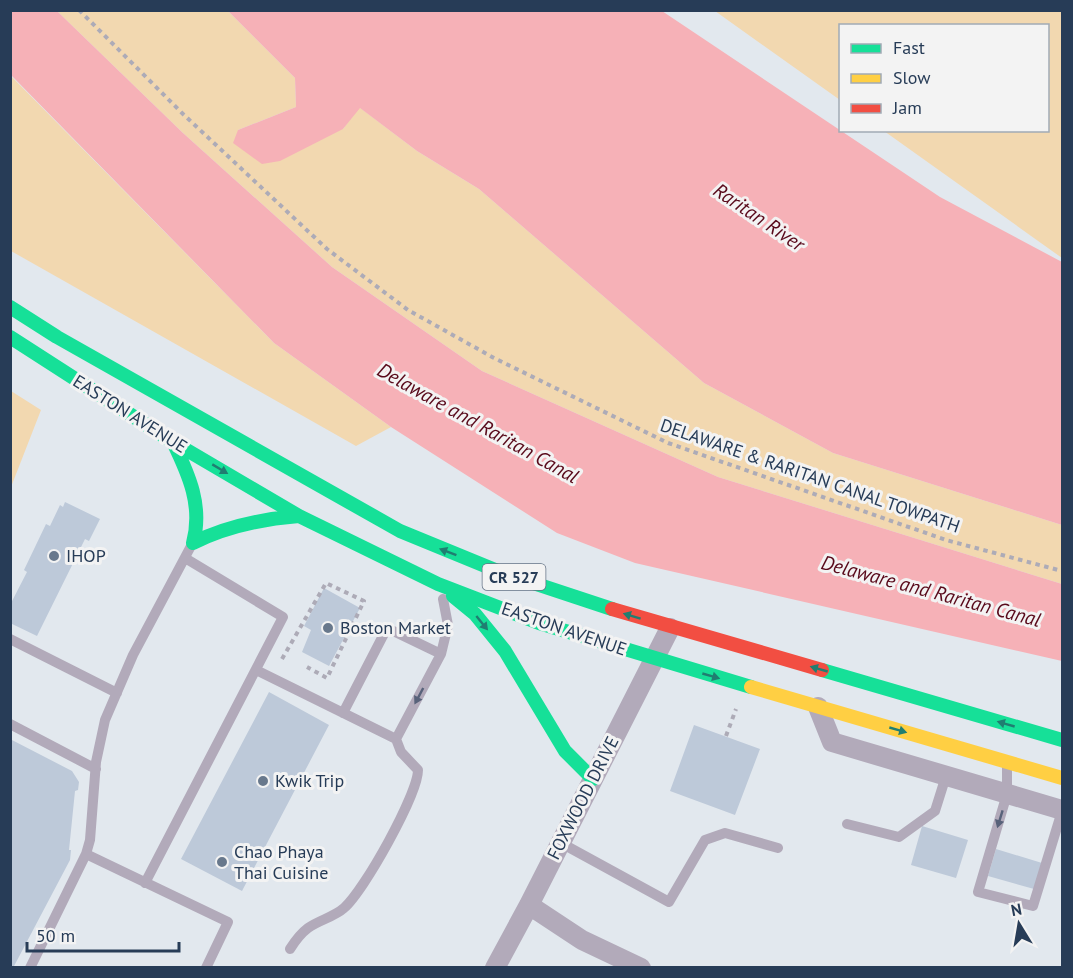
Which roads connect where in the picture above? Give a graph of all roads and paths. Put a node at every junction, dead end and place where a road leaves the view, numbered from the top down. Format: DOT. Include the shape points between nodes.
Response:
graph roads {
  1 [pos="79,10"];
  2 [pos="10,307"];
  3 [pos="10,337"];
  4 [pos="173,442"];
  5 [pos="299,516"];
  6 [pos="193,543"];
  7 [pos="185,558"];
  8 [pos="1062,571"];
  9 [pos="438,584"];
  10 [pos="670,628"];
  11 [pos="10,639"];
  12 [pos="441,654"];
  13 [pos="282,659"];
  14 [pos="655,659"];
  15 [pos="308,667"];
  16 [pos="256,670"];
  17 [pos="117,693"];
  18 [pos="737,707"];
  19 [pos="818,707"];
  20 [pos="343,713"];
  21 [pos="10,724"];
  22 [pos="1028,730"];
  23 [pos="726,736"];
  24 [pos="396,739"];
  25 [pos="1062,740"];
  26 [pos="1008,761"];
  27 [pos="96,769"];
  28 [pos="946,776"];
  29 [pos="1062,778"];
  30 [pos="593,779"];
  31 [pos="1007,794"];
  32 [pos="1062,810"];
  33 [pos="848,824"];
  34 [pos="561,843"];
  35 [pos="778,848"];
  36 [pos="86,854"];
  37 [pos="145,883"];
  38 [pos="529,905"];
  39 [pos="290,949"];
  40 [pos="30,968"];
  41 [pos="206,968"];
  42 [pos="495,968"];
  43 [pos="640,968"];
  1 -- 8 [label="path, DELAWARE & RARITAN CANAL TOWPATH" via="327,249 408,310 494,358 668,443 946,540"];
  10 -- 2 [label="main road, EASTON AVENUE / CR 527, one-way" via="544,589 400,531"];
  3 -- 4 [label="main road, EASTON AVENUE / CR 527"];
  4 -- 5 [label="main road, EASTON AVENUE / CR 527, one-way"];
  4 -- 6 [label="main road" via="194,492 198,529"];
  5 -- 6 [label="main road" via="234,525"];
  5 -- 9 [label="main road, EASTON AVENUE / CR 527"];
  6 -- 7 [label="lane"];
  7 -- 16 [label="lane" via="283,617"];
  7 -- 17 [label="lane"];
  9 -- 12 [label="lane" via="448,625"];
  9 -- 14 [label="main road, EASTON AVENUE / CR 527" via="539,623"];
  9 -- 30 [label="main road, one-way" via="475,614 505,651 565,751"];
  10 -- 14 [label="street, FOXWOOD DRIVE"];
  22 -- 10 [label="main road, EASTON AVENUE / CR 527, one-way"];
  11 -- 17 [label="lane"];
  12 -- 20 [label="lane" via="387,628"];
  12 -- 24 [label="lane, one-way"];
  13 -- 15 [label="path" via="326,583 364,601 327,678"];
  14 -- 19 [label="main road, EASTON AVENUE / CR 527, one-way"];
  14 -- 30 [label="street, FOXWOOD DRIVE"];
  16 -- 20 [label="lane"];
  16 -- 37 [label="lane"];
  17 -- 27 [label="lane" via="105,720"];
  18 -- 23 [label="path"];
  19 -- 26 [label="main road, EASTON AVENUE / CR 527, one-way"];
  19 -- 28 [label="street" via="832,742"];
  20 -- 24 [label="lane"];
  21 -- 27 [label="lane"];
  22 -- 25 [label="main road, EASTON AVENUE / CR 527"];
  22 -- 26 [label="street"];
  24 -- 39 [label="lane" via="401,752 418,770 418,777 387,844 354,898 343,909 310,927"];
  26 -- 29 [label="main road, EASTON AVENUE / CR 527"];
  26 -- 31 [label="lane"];
  27 -- 36 [label="lane"];
  28 -- 31 [label="street"];
  28 -- 33 [label="lane" via="934,811 899,837"];
  30 -- 34 [label="street, FOXWOOD DRIVE"];
  31 -- 32 [label="street"];
  31 -- 32 [label="lane, one-way" via="978,892 1033,906"];
  34 -- 35 [label="lane" via="669,902 705,840 725,833"];
  34 -- 38 [label="street, FOXWOOD DRIVE"];
  36 -- 37 [label="lane"];
  36 -- 40 [label="lane"];
  37 -- 41 [label="lane" via="228,922"];
  38 -- 42 [label="street, FOXWOOD DRIVE"];
  38 -- 43 [label="street" via="582,940"];
}
